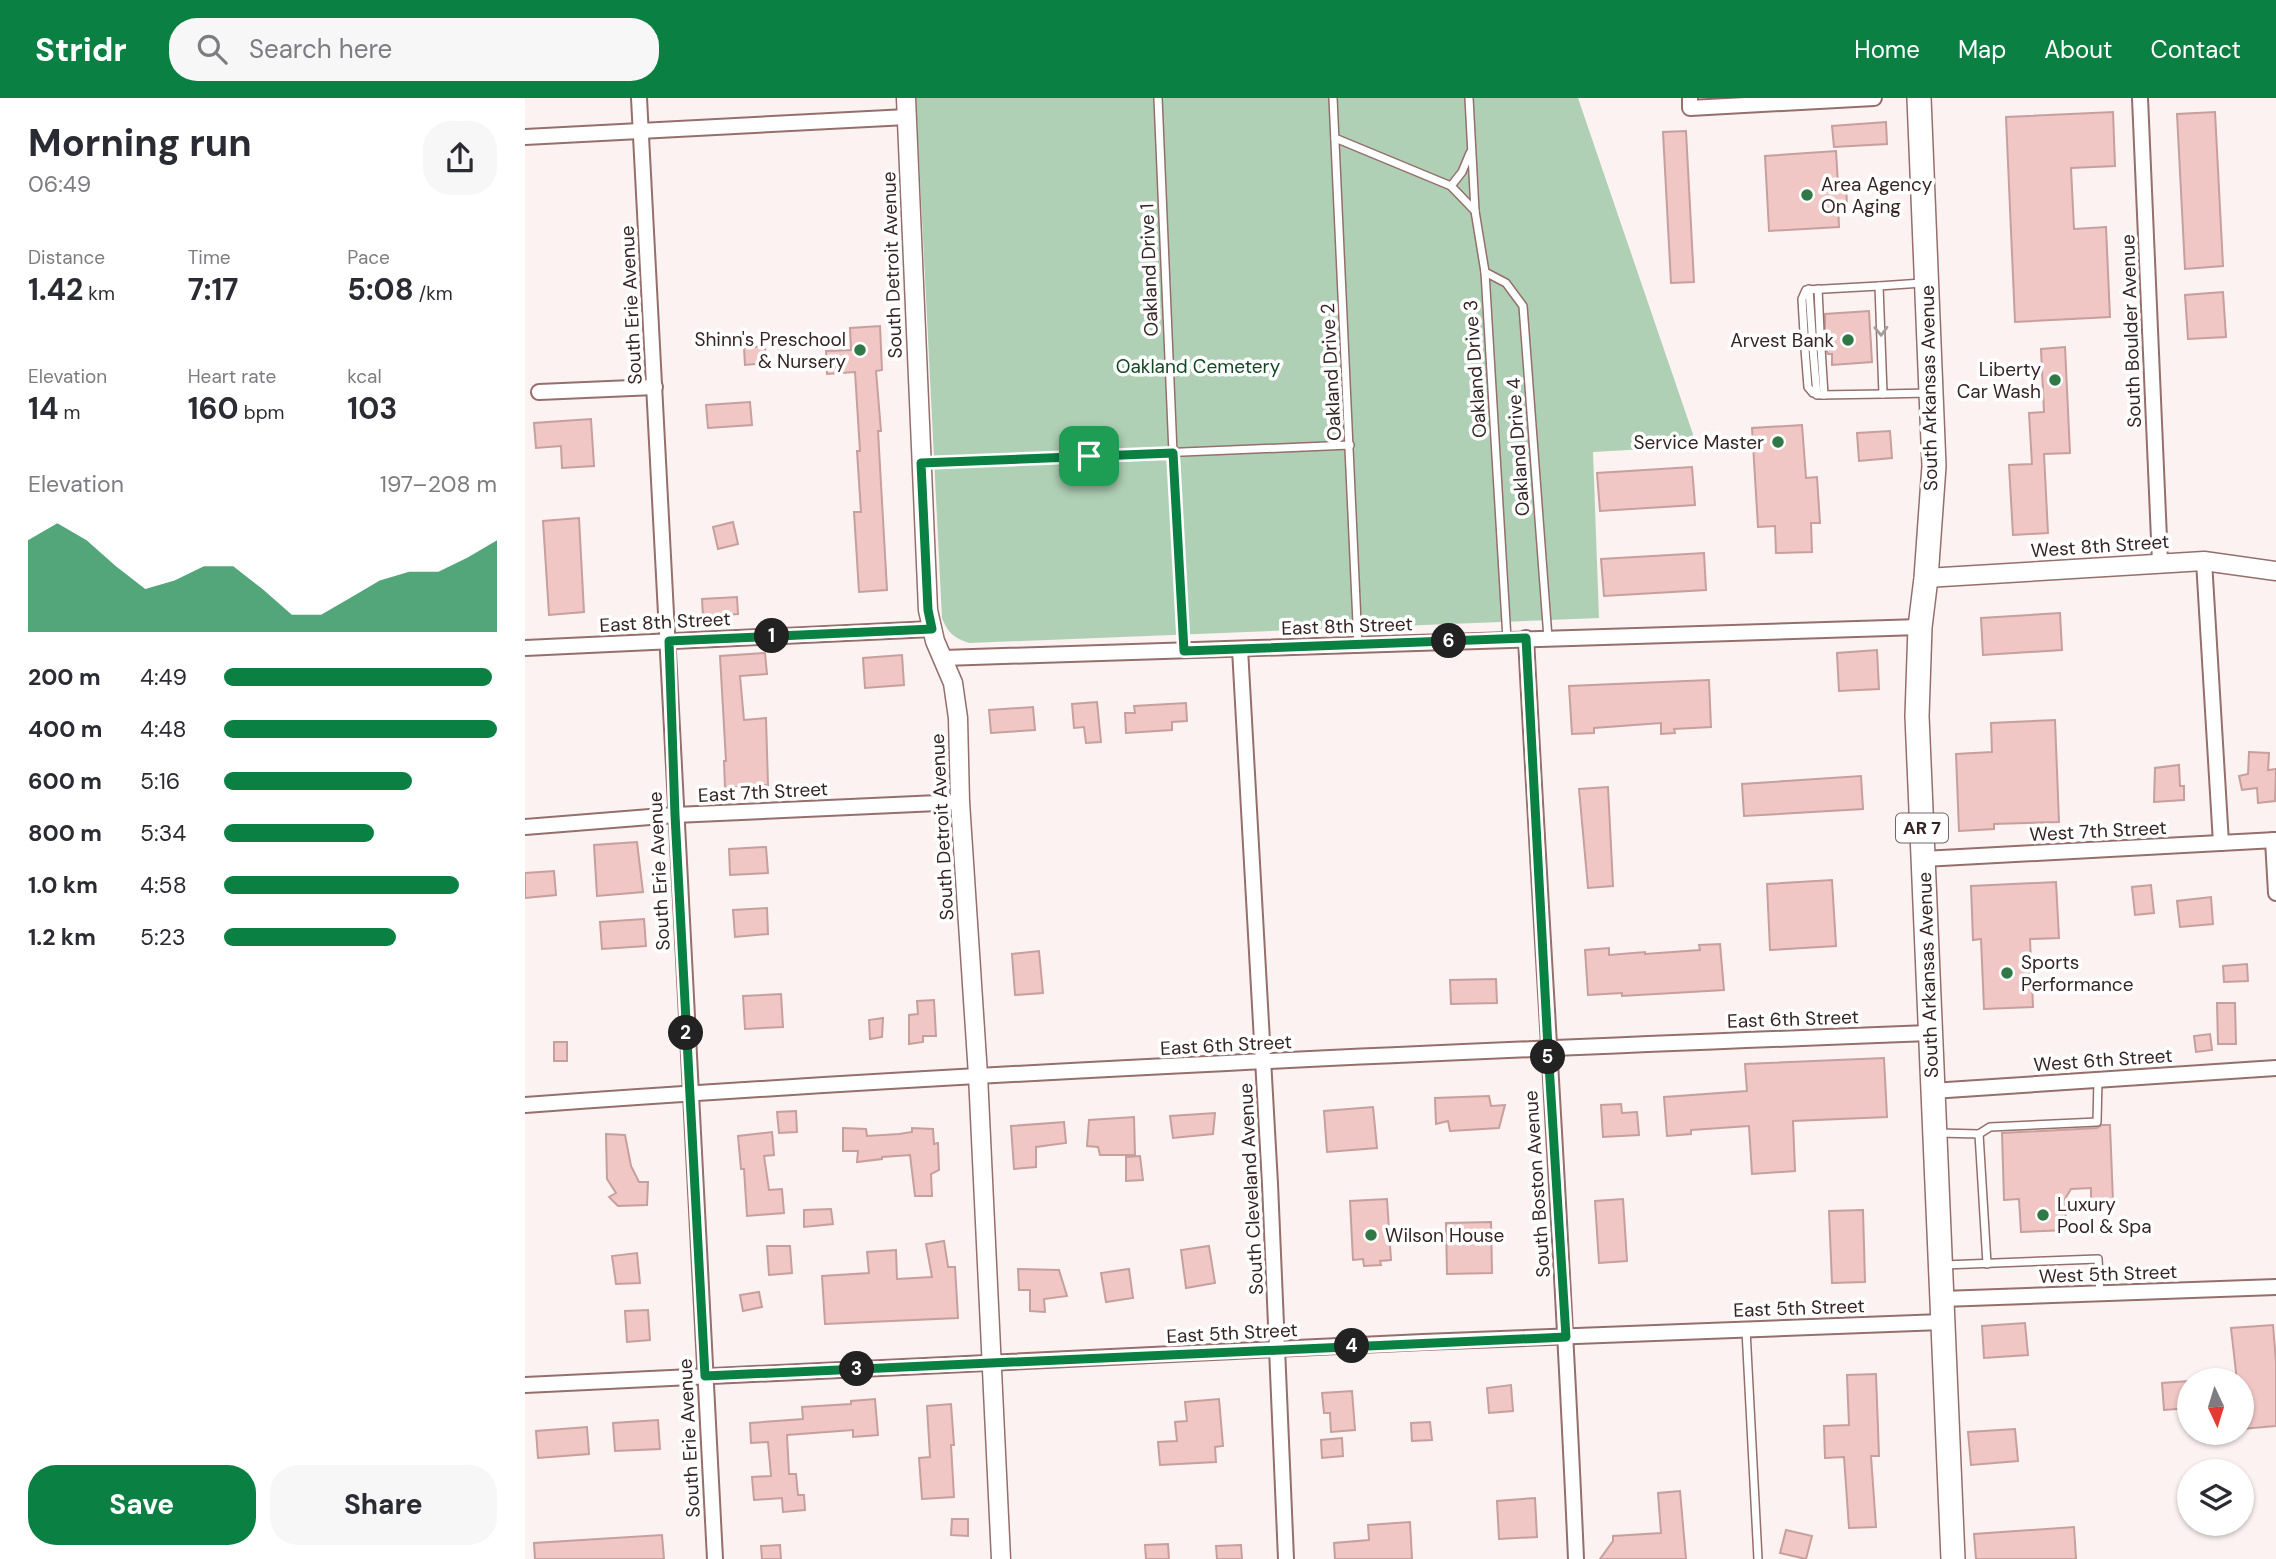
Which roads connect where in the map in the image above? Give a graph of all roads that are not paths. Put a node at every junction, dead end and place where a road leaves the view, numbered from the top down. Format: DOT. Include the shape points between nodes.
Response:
graph roads {
  1 [pos="639,98"];
  2 [pos="906,98"];
  3 [pos="1158,98"];
  4 [pos="1333,98"];
  5 [pos="1469,98"];
  6 [pos="1874,98"];
  7 [pos="1919,98"];
  8 [pos="2140,98"];
  9 [pos="1690,103"];
  10 [pos="907,117"];
  11 [pos="641,132"];
  12 [pos="525,137"];
  13 [pos="1335,138"];
  14 [pos="1472,149"];
  15 [pos="1451,186"];
  16 [pos="1475,211"];
  17 [pos="1485,272"];
  18 [pos="1926,283"];
  19 [pos="1879,286"];
  20 [pos="1813,289"];
  21 [pos="655,387"];
  22 [pos="539,392"];
  23 [pos="1931,393"];
  24 [pos="1883,394"];
  25 [pos="1820,395"];
  26 [pos="1350,445"];
  27 [pos="1173,453"];
  28 [pos="921,463"];
  29 [pos="2204,561"];
  30 [pos="2160,562"];
  31 [pos="2276,571"];
  32 [pos="1926,578"];
  33 [pos="1920,627"];
  34 [pos="932,629"];
  35 [pos="1526,638"];
  36 [pos="1548,638"];
  37 [pos="1507,639"];
  38 [pos="669,641"];
  39 [pos="1358,645"];
  40 [pos="525,648"];
  41 [pos="1240,649"];
  42 [pos="1184,651"];
  43 [pos="943,658"];
  44 [pos="960,802"];
  45 [pos="675,815"];
  46 [pos="525,827"];
  47 [pos="2275,840"];
  48 [pos="2221,844"];
  49 [pos="1923,859"];
  50 [pos="2276,893"];
  51 [pos="1929,1033"];
  52 [pos="1548,1048"];
  53 [pos="1264,1062"];
  54 [pos="2276,1068"];
  55 [pos="978,1075"];
  56 [pos="2098,1080"];
  57 [pos="1932,1091"];
  58 [pos="689,1093"];
  59 [pos="525,1105"];
  60 [pos="1934,1133"];
  61 [pos="1979,1133"];
  62 [pos="1987,1264"];
  63 [pos="1940,1265"];
  64 [pos="2276,1287"];
  65 [pos="2100,1293"];
  66 [pos="1942,1299"];
  67 [pos="1942,1322"];
  68 [pos="1746,1330"];
  69 [pos="1566,1337"];
  70 [pos="1279,1350"];
  71 [pos="992,1363"];
  72 [pos="705,1376"];
  73 [pos="525,1385"];
  74 [pos="715,1559"];
  75 [pos="1001,1559"];
  76 [pos="1286,1559"];
  77 [pos="1576,1559"];
  78 [pos="1758,1559"];
  79 [pos="1953,1559"];
  1 -- 11 [label="street, South Erie Avenue"];
  2 -- 10 [label="street, South Detroit Avenue"];
  3 -- 27 [label="lane, Oakland Drive 1"];
  4 -- 13 [label="lane, Oakland Drive 2"];
  5 -- 14 [label="lane, Oakland Drive 3"];
  6 -- 9 [label="street"];
  7 -- 18 [label="highway, South Arkansas Avenue / AR 7"];
  8 -- 30 [label="street, South Boulder Avenue"];
  10 -- 11 [label="street"];
  10 -- 28 [label="street, South Detroit Avenue"];
  11 -- 12 [label="street"];
  11 -- 21 [label="street, South Erie Avenue"];
  13 -- 15 [label="lane"];
  13 -- 26 [label="lane, Oakland Drive 2"];
  14 -- 15 [label="lane"];
  14 -- 16 [label="lane, Oakland Drive 3"];
  15 -- 16 [label="lane"];
  16 -- 17 [label="lane, Oakland Drive 3"];
  17 -- 36 [label="lane, Oakland Drive 4" via="1506,283 1523,306"];
  17 -- 37 [label="lane, Oakland Drive 3"];
  18 -- 19 [label="lane"];
  18 -- 23 [label="highway, South Arkansas Avenue / AR 7"];
  19 -- 20 [label="lane"];
  19 -- 24 [label="lane, one-way"];
  20 -- 20 [label="lane" via="1812,333 1802,299 1806,290"];
  21 -- 22 [label="street"];
  21 -- 38 [label="street, South Erie Avenue"];
  23 -- 24 [label="lane"];
  23 -- 32 [label="highway, South Arkansas Avenue / AR 7" via="1934,466"];
  24 -- 25 [label="lane"];
  25 -- 25 [label="lane" via="1808,387 1813,348"];
  26 -- 27 [label="lane"];
  26 -- 39 [label="lane, Oakland Drive 2"];
  27 -- 28 [label="lane"];
  27 -- 42 [label="lane, Oakland Drive 1"];
  28 -- 34 [label="street, South Detroit Avenue"];
  29 -- 30 [label="street, West 8th Street"];
  29 -- 31 [label="street, West 8th Street"];
  29 -- 48 [label="street"];
  30 -- 32 [label="street, West 8th Street"];
  32 -- 33 [label="highway, South Arkansas Avenue / AR 7"];
  33 -- 36 [label="street, East 8th Street"];
  33 -- 49 [label="highway, South Arkansas Avenue / AR 7" via="1917,716"];
  34 -- 38 [label="street, East 8th Street"];
  34 -- 43 [label="street, South Detroit Avenue"];
  35 -- 36 [label="street, East 8th Street"];
  35 -- 37 [label="street, East 8th Street"];
  35 -- 52 [label="street, South Boston Avenue"];
  37 -- 39 [label="street, East 8th Street"];
  38 -- 40 [label="street, East 8th Street"];
  38 -- 45 [label="street, South Erie Avenue"];
  39 -- 41 [label="street, East 8th Street"];
  41 -- 42 [label="street, East 8th Street"];
  41 -- 53 [label="street, South Cleveland Avenue"];
  42 -- 43 [label="street, East 8th Street"];
  43 -- 44 [label="street, South Detroit Avenue" via="953,682 958,718"];
  44 -- 45 [label="street, East 7th Street"];
  44 -- 55 [label="street, South Detroit Avenue"];
  45 -- 46 [label="street, East 7th Street"];
  45 -- 58 [label="street, South Erie Avenue"];
  47 -- 48 [label="street, West 7th Street"];
  47 -- 50 [label="street"];
  48 -- 49 [label="street, West 7th Street"];
  49 -- 51 [label="highway, South Arkansas Avenue / AR 7"];
  51 -- 52 [label="street, East 6th Street"];
  51 -- 57 [label="highway, South Arkansas Avenue / AR 7"];
  52 -- 53 [label="street, East 6th Street"];
  52 -- 69 [label="street, South Boston Avenue"];
  53 -- 55 [label="street, East 6th Street"];
  53 -- 70 [label="street, South Cleveland Avenue"];
  54 -- 56 [label="street, West 6th Street"];
  55 -- 58 [label="street, East 6th Street"];
  55 -- 71 [label="street, South Detroit Avenue"];
  56 -- 57 [label="street, West 6th Street"];
  56 -- 61 [label="lane" via="2097,1122 1990,1127"];
  57 -- 60 [label="highway, South Arkansas Avenue / AR 7"];
  58 -- 59 [label="street, East 6th Street"];
  58 -- 72 [label="street, South Erie Avenue"];
  60 -- 61 [label="lane"];
  60 -- 63 [label="highway, South Arkansas Avenue / AR 7"];
  61 -- 62 [label="lane"];
  62 -- 63 [label="lane"];
  62 -- 65 [label="lane" via="2098,1259"];
  63 -- 66 [label="highway, South Arkansas Avenue / AR 7"];
  64 -- 65 [label="street, West 5th Street"];
  65 -- 66 [label="street, West 5th Street"];
  66 -- 67 [label="highway, South Arkansas Avenue / AR 7"];
  67 -- 68 [label="street, East 5th Street"];
  67 -- 79 [label="highway, South Arkansas Avenue / AR 7"];
  68 -- 69 [label="street, East 5th Street"];
  68 -- 78 [label="lane"];
  69 -- 70 [label="street, East 5th Street"];
  69 -- 77 [label="street, South Boston Avenue"];
  70 -- 71 [label="street, East 5th Street"];
  70 -- 76 [label="street, South Cleveland Avenue"];
  71 -- 72 [label="street, East 5th Street"];
  71 -- 75 [label="street, South Detroit Avenue"];
  72 -- 73 [label="street, East 5th Street"];
  72 -- 74 [label="street, South Erie Avenue"];
}
